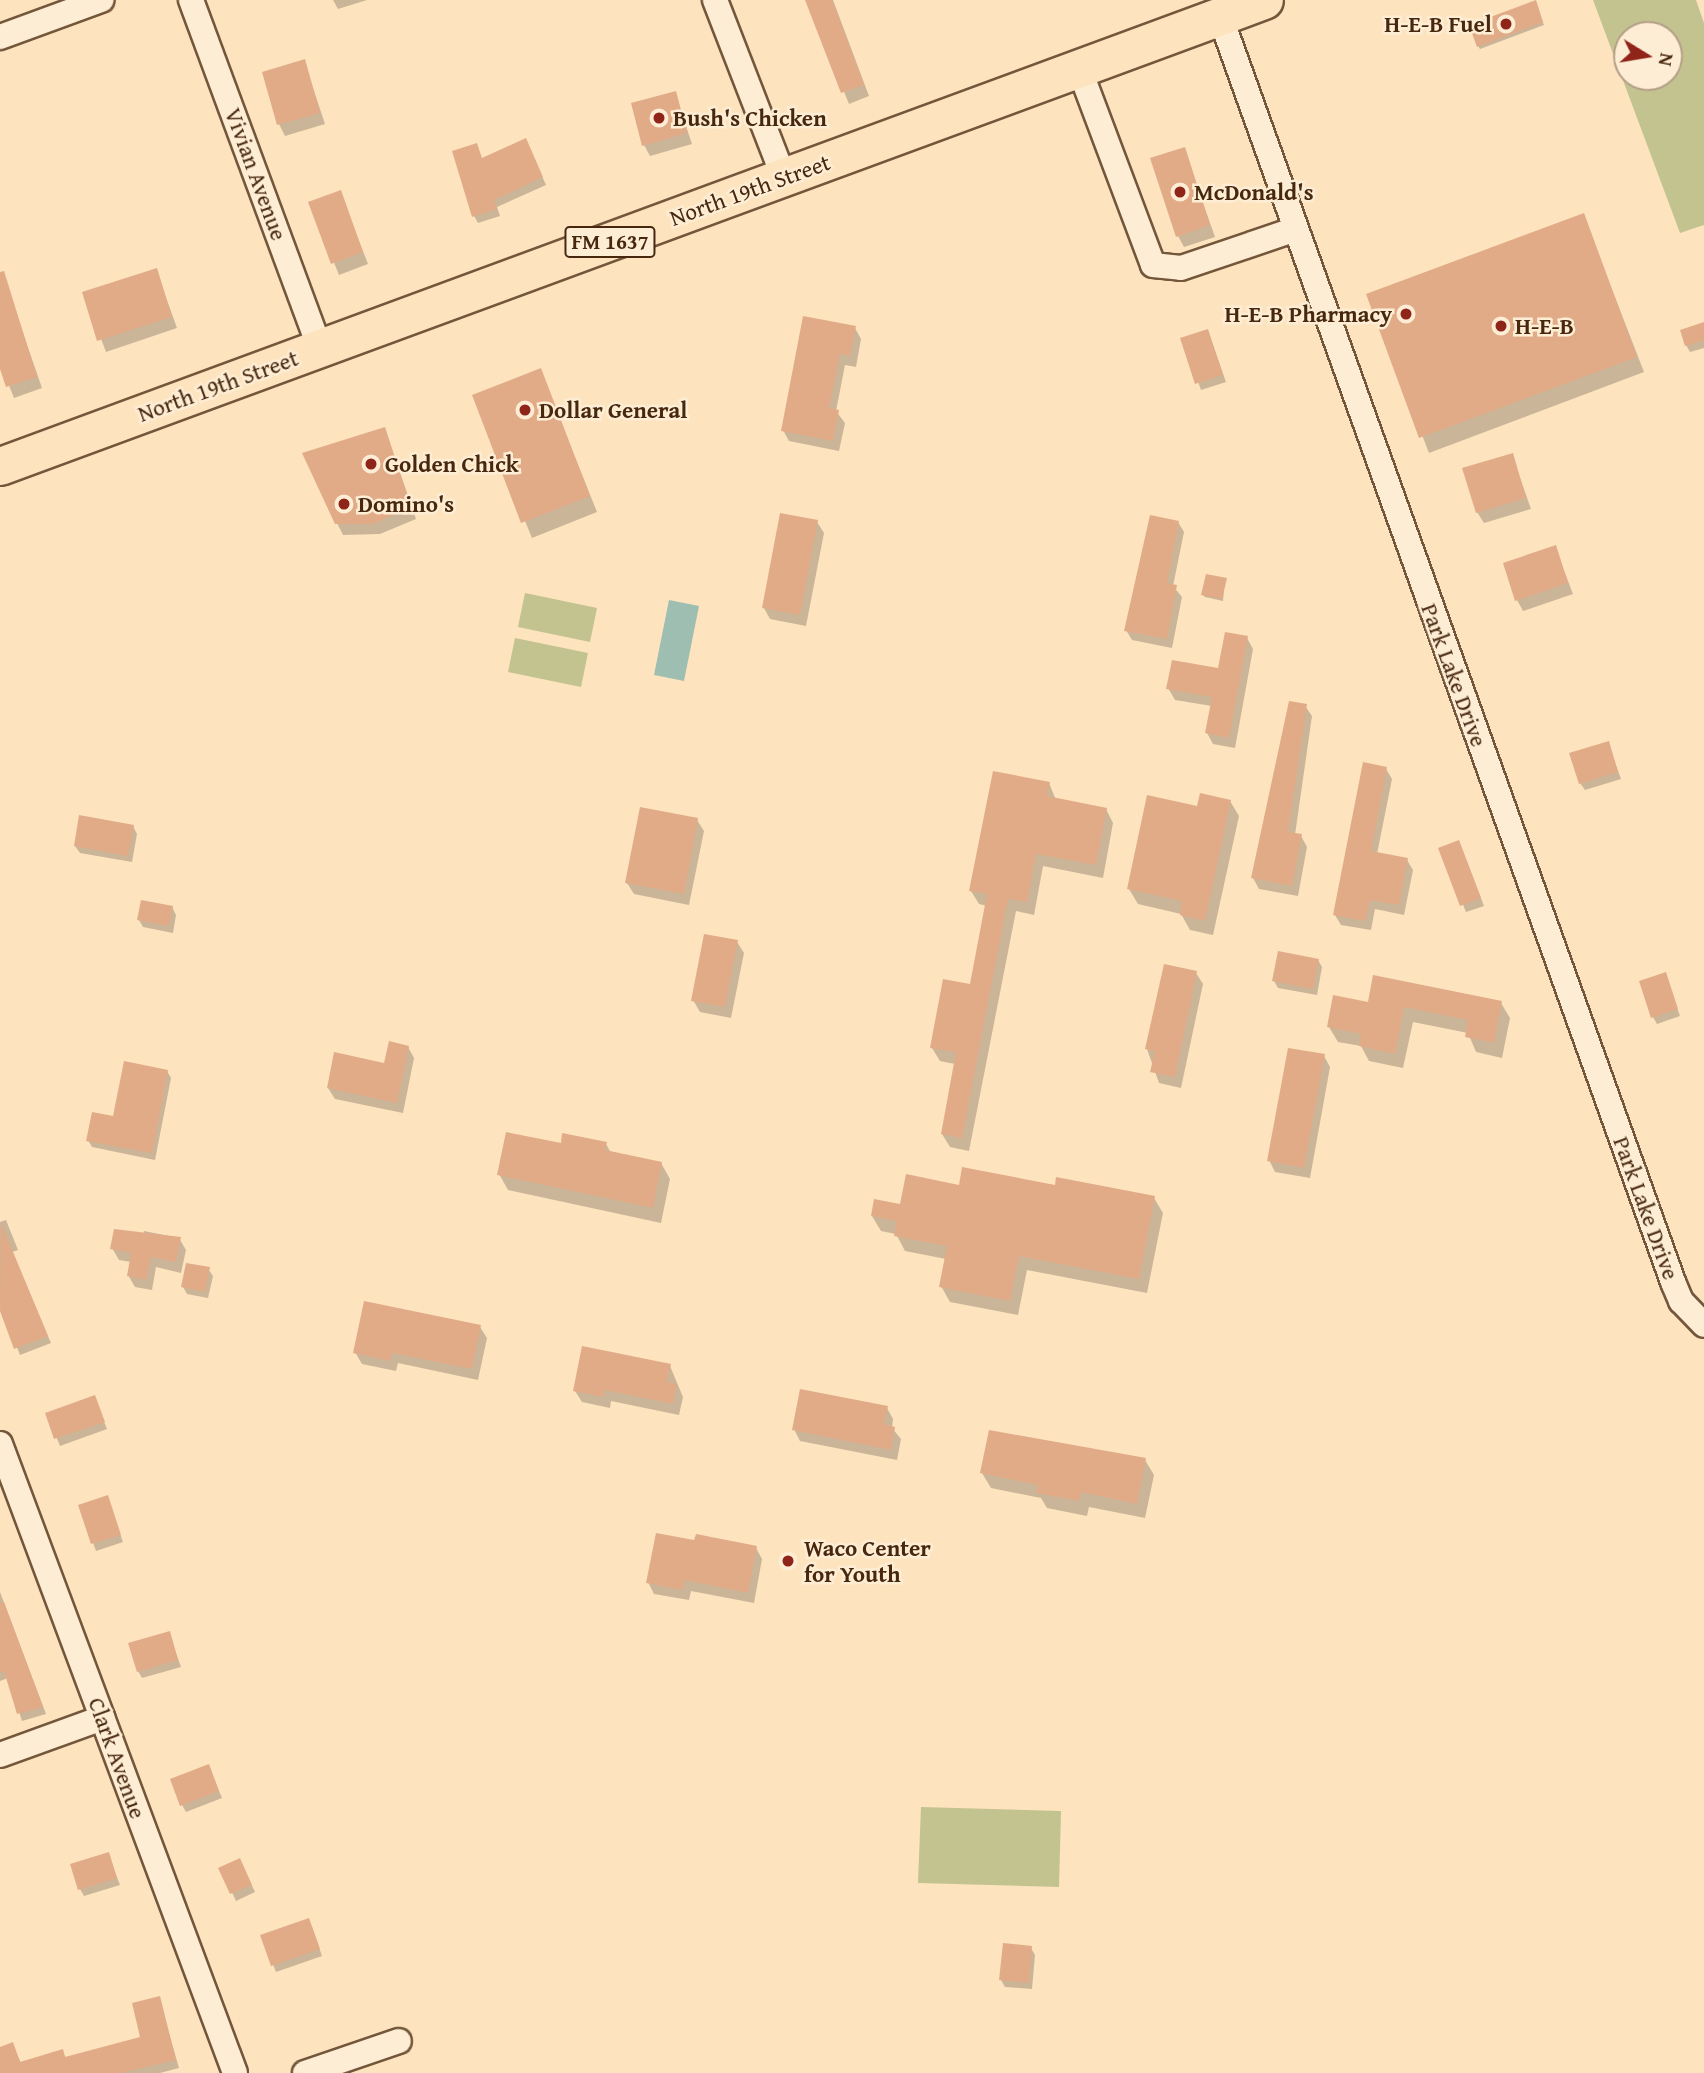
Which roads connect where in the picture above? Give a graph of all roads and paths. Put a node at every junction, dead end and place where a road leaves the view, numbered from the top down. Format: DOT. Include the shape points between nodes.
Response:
graph roads {
  1 [pos="102,0"];
  2 [pos="191,0"];
  3 [pos="715,0"];
  4 [pos="1264,0"];
  5 [pos="1220,16"];
  6 [pos="0,37"];
  7 [pos="1079,68"];
  8 [pos="784,178"];
  9 [pos="1296,229"];
  10 [pos="320,349"];
  11 [pos="0,466"];
  12 [pos="1704,1325"];
  13 [pos="0,1444"];
  14 [pos="102,1718"];
  15 [pos="0,1755"];
  16 [pos="398,2041"];
  17 [pos="235,2073"];
  18 [pos="305,2073"];
  1 -- 6 [label="street"];
  2 -- 10 [label="street, Vivian Avenue"];
  3 -- 8 [label="street"];
  4 -- 5 [label="main road, North 19th Street / FM 1637"];
  5 -- 7 [label="main road, North 19th Street / FM 1637"];
  5 -- 9 [label="street, Park Lake Drive"];
  7 -- 8 [label="main road, North 19th Street / FM 1637"];
  7 -- 9 [label="street" via="1153,265 1181,268"];
  8 -- 10 [label="main road, North 19th Street / FM 1637"];
  9 -- 12 [label="street, Park Lake Drive" via="1673,1282 1681,1301"];
  10 -- 11 [label="main road, North 19th Street / FM 1637"];
  13 -- 14 [label="street, Clark Avenue"];
  14 -- 15 [label="street"];
  14 -- 17 [label="street, Clark Avenue"];
  16 -- 18 [label="street"];
}
